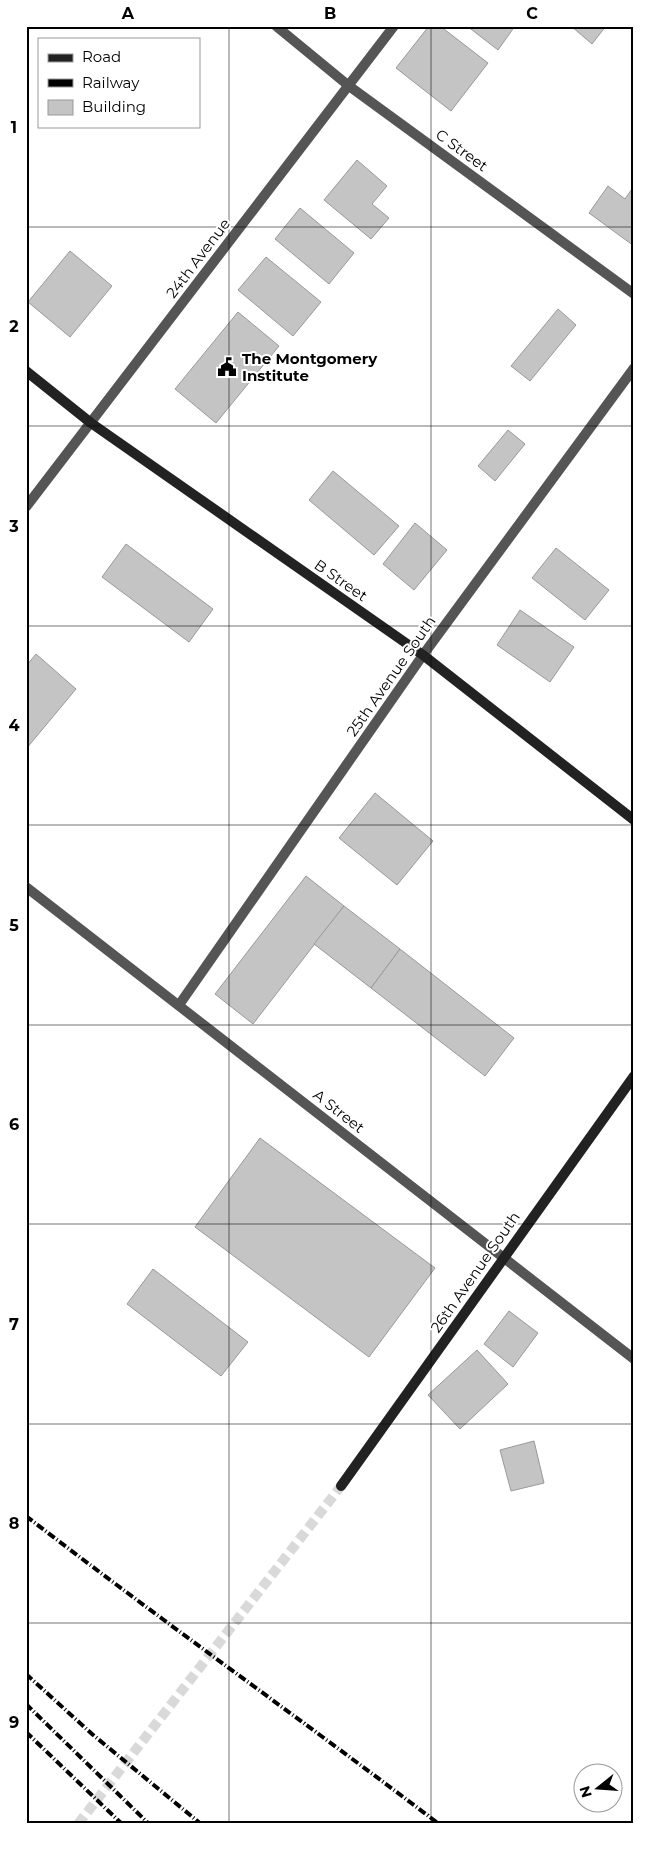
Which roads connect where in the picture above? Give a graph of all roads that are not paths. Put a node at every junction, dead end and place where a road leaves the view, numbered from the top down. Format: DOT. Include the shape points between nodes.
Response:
graph roads {
  1 [pos="276,26"];
  2 [pos="394,26"];
  3 [pos="349,86"];
  4 [pos="634,294"];
  5 [pos="634,368"];
  6 [pos="26,371"];
  7 [pos="91,423"];
  8 [pos="26,507"];
  9 [pos="423,655"];
  10 [pos="634,820"];
  11 [pos="26,887"];
  12 [pos="179,1005"];
  13 [pos="634,1076"];
  14 [pos="503,1258"];
  15 [pos="634,1359"];
  16 [pos="341,1486"];
  1 -- 3 [label="street, C Street"];
  2 -- 3 [label="street, 24th Avenue"];
  3 -- 4 [label="street, C Street"];
  3 -- 7 [label="street, 24th Avenue"];
  5 -- 9 [label="street, 25th Avenue South"];
  6 -- 7 [label="street, B Street"];
  7 -- 8 [label="street, 24th Avenue"];
  7 -- 9 [label="street, B Street"];
  9 -- 10 [label="street, B Street"];
  9 -- 12 [label="street, 25th Avenue South"];
  11 -- 12 [label="street, A Street"];
  12 -- 14 [label="street, A Street"];
  13 -- 14 [label="street, 26th Avenue South"];
  14 -- 15 [label="street, A Street"];
  14 -- 16 [label="street, 26th Avenue South"];
}
